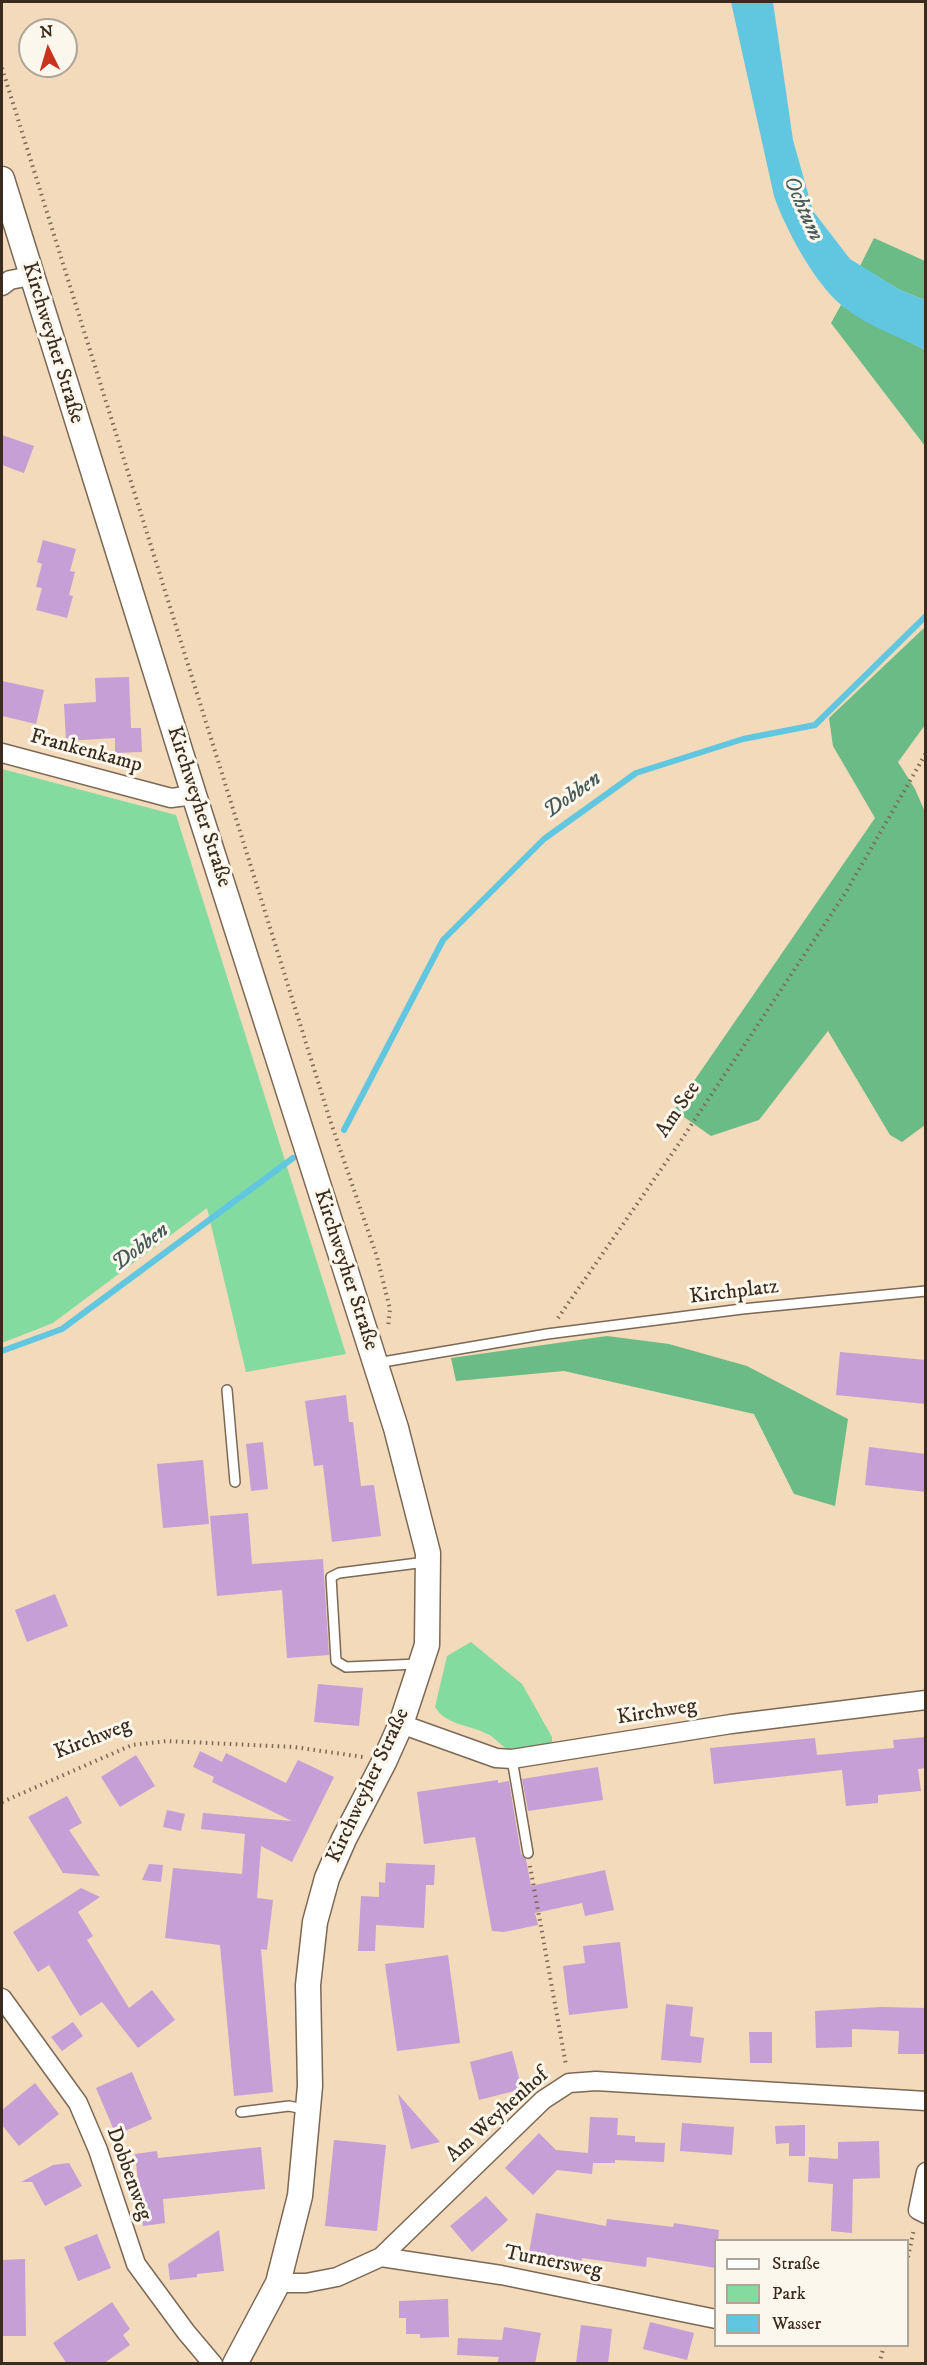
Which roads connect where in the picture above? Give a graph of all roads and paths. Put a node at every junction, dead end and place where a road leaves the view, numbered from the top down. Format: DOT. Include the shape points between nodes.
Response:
graph roads {
  1 [pos="2,68"];
  2 [pos="2,179"];
  3 [pos="31,276"];
  4 [pos="2,286"];
  5 [pos="2,753"];
  6 [pos="926,753"];
  7 [pos="194,795"];
  8 [pos="926,1291"];
  9 [pos="547,1334"];
  10 [pos="384,1362"];
  11 [pos="227,1390"];
  12 [pos="235,1482"];
  13 [pos="428,1562"];
  14 [pos="420,1664"];
  15 [pos="926,1700"];
  16 [pos="401,1724"];
  17 [pos="512,1759"];
  18 [pos="384,1762"];
  19 [pos="2,1802"];
  20 [pos="528,1853"];
  21 [pos="2,1998"];
  22 [pos="569,2083"];
  23 [pos="926,2101"];
  24 [pos="308,2110"];
  25 [pos="241,2112"];
  26 [pos="926,2172"];
  27 [pos="922,2212"];
  28 [pos="909,2254"];
  29 [pos="381,2257"];
  30 [pos="278,2283"];
  31 [pos="714,2319"];
  32 [pos="884,2347"];
  33 [pos="213,2364"];
  34 [pos="235,2364"];
  35 [pos="879,2364"];
  1 -- 10 [label="path" via="330,1120 377,1257 390,1309"];
  2 -- 3 [label="main road, Kirchweyher Straße"];
  3 -- 4 [label="street" via="10,280"];
  3 -- 7 [label="main road, Kirchweyher Straße"];
  5 -- 7 [label="street, Frankenkamp" via="171,798"];
  6 -- 9 [label="path, Am See" via="846,892"];
  7 -- 10 [label="main road, Kirchweyher Straße"];
  8 -- 9 [label="lane, Kirchplatz"];
  9 -- 10 [label="lane"];
  10 -- 13 [label="main road, Kirchweyher Straße"];
  11 -- 12 [label="lane"];
  13 -- 14 [label="main road, Kirchweyher Straße" via="427,1645"];
  13 -- 14 [label="lane" via="332,1577 336,1661 346,1667"];
  14 -- 16 [label="main road, Kirchweyher Straße"];
  15 -- 17 [label="street, Kirchweg" via="731,1724"];
  16 -- 17 [label="street, Kirchweg" via="496,1758"];
  16 -- 18 [label="main road, Kirchweyher Straße"];
  17 -- 20 [label="lane"];
  18 -- 19 [label="path, Kirchweg" via="294,1747 132,1744"];
  18 -- 24 [label="main road, Kirchweyher Straße" via="327,1878 315,1922 308,1985"];
  20 -- 22 [label="path"];
  21 -- 33 [label="street, Dobbenweg" via="78,2103 136,2264"];
  22 -- 23 [label="street, Am Weyhenhof" via="596,2081"];
  22 -- 29 [label="street, Am Weyhenhof" via="543,2100"];
  24 -- 25 [label="lane" via="289,2106"];
  24 -- 30 [label="main road, Kirchweyher Straße" via="300,2196"];
  26 -- 27 [label="street"];
  27 -- 28 [label="path"];
  29 -- 30 [label="street, Am Weyhenhof" via="337,2277"];
  29 -- 31 [label="street, Turnersweg" via="501,2275"];
  30 -- 34 [label="main road, Kirchweyher Straße"];
  32 -- 35 [label="path"];
}
